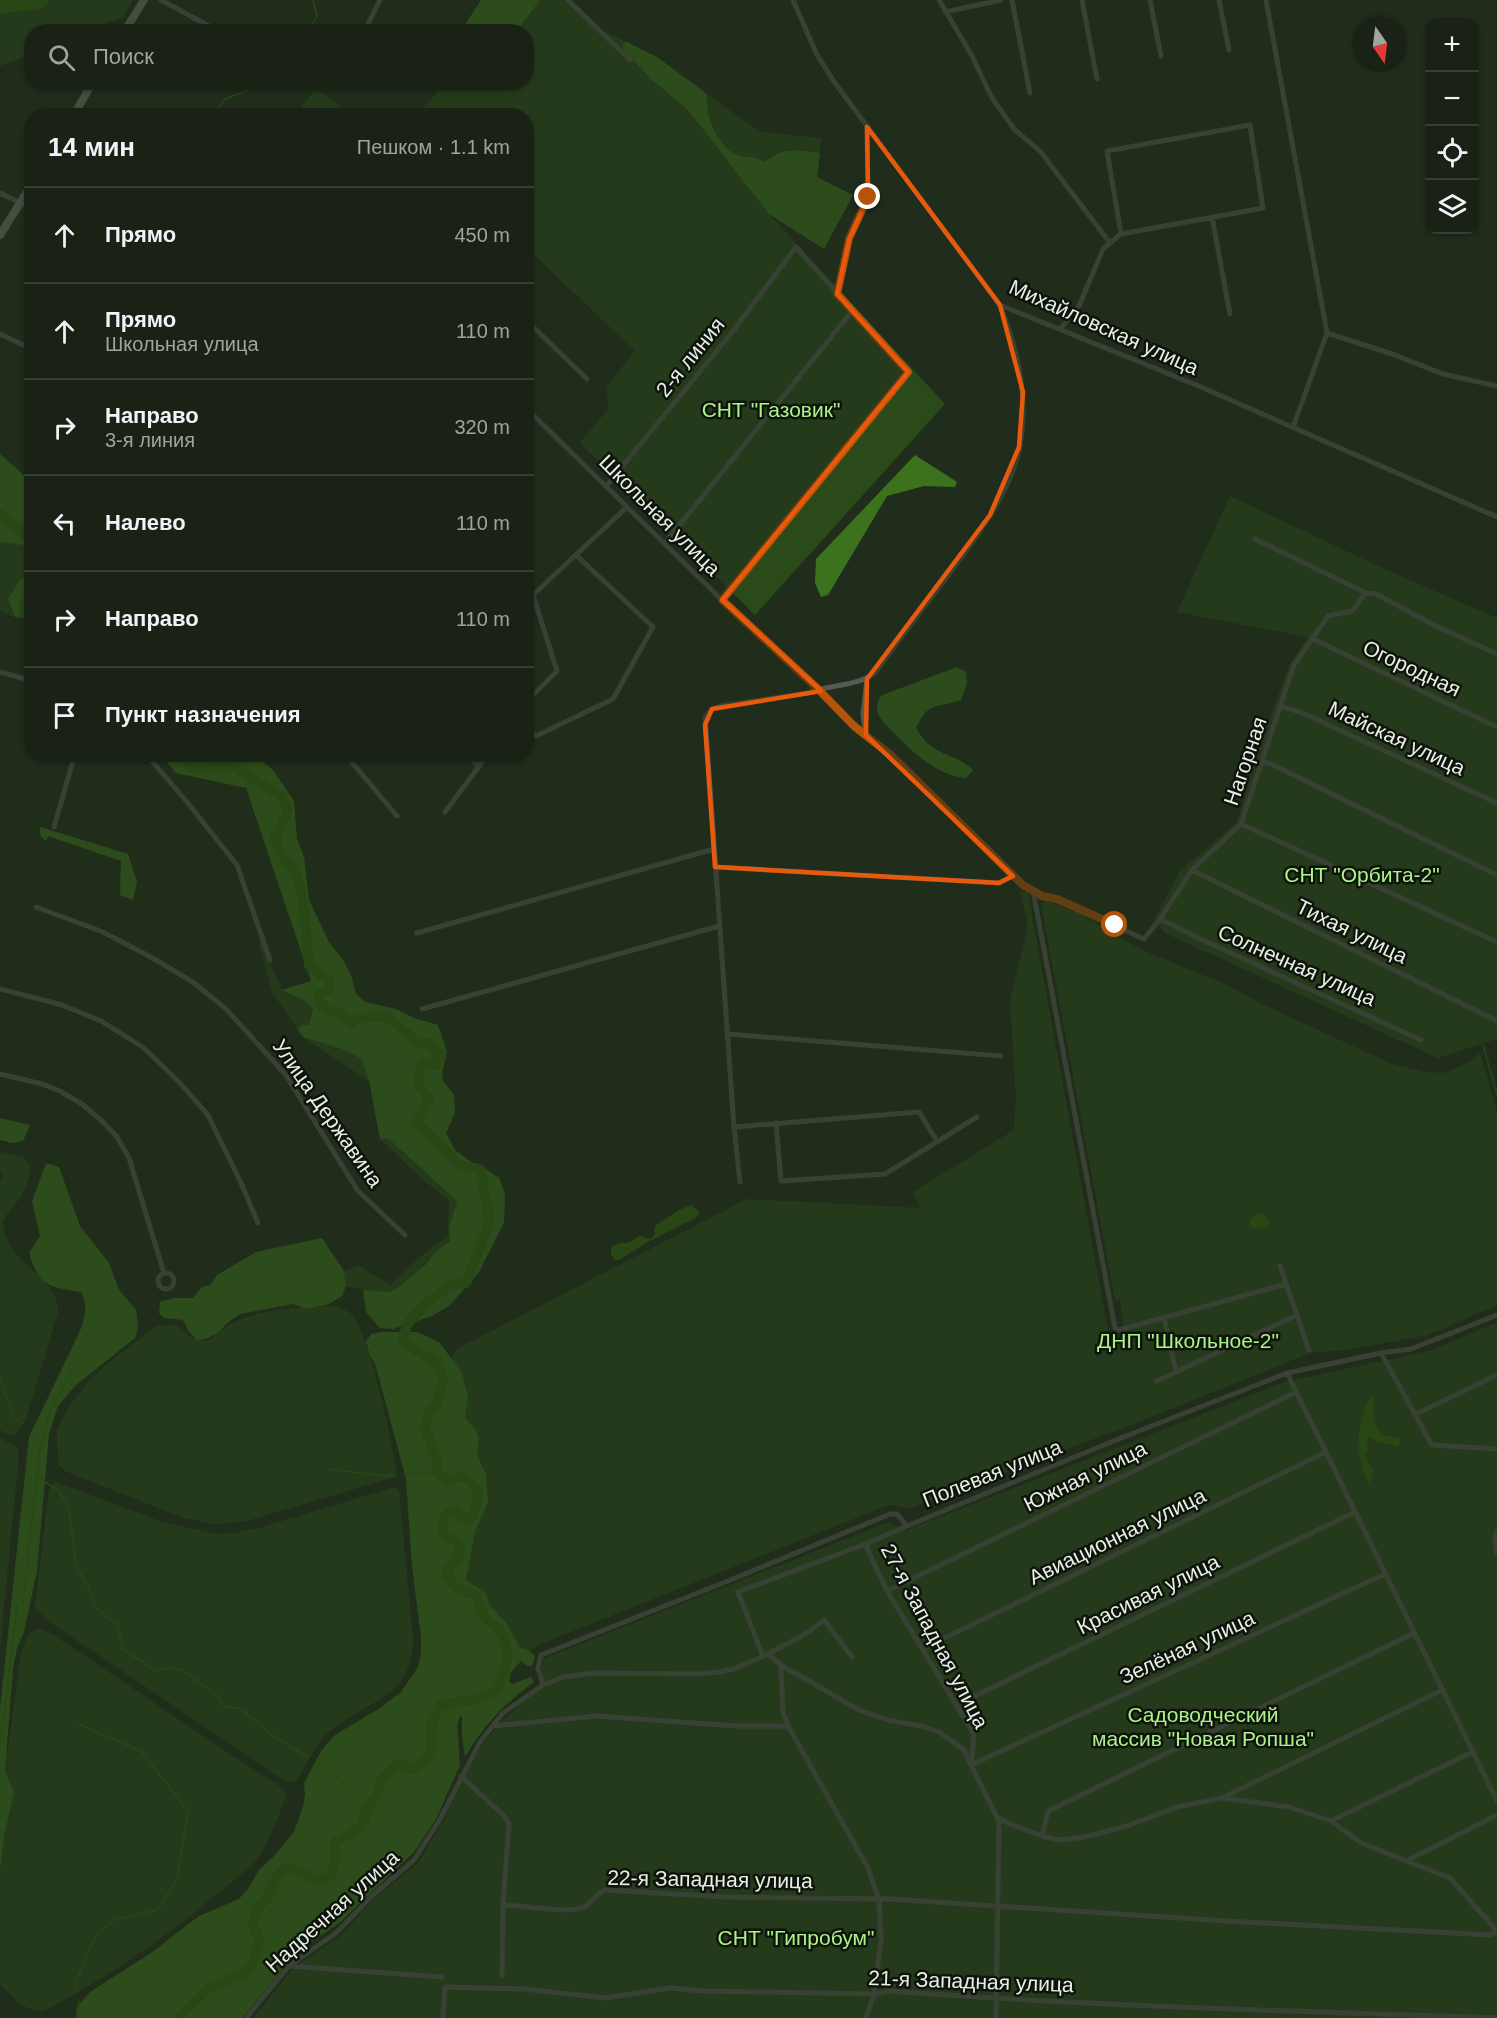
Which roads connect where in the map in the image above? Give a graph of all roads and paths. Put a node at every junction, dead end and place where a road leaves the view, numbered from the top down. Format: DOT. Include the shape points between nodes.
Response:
graph roads {
  1 [pos="144,0"];
  2 [pos="161,0"];
  3 [pos="380,0"];
  4 [pos="568,0"];
  5 [pos="793,0"];
  6 [pos="939,0"];
  7 [pos="1001,0"];
  8 [pos="1012,0"];
  9 [pos="1082,0"];
  10 [pos="1150,0"];
  11 [pos="1219,0"];
  12 [pos="1266,0"];
  13 [pos="945,12"];
  14 [pos="129,24"];
  15 [pos="205,24"];
  16 [pos="368,24"];
  17 [pos="1229,50"];
  18 [pos="1161,56"];
  19 [pos="630,60"];
  20 [pos="1097,79"];
  21 [pos="88,90"];
  22 [pos="1030,93"];
  23 [pos="78,108"];
  24 [pos="867,127"];
  25 [pos="0,193"];
  26 [pos="24,197"];
  27 [pos="20,204"];
  28 [pos="24,206"];
  29 [pos="1212,217"];
  30 [pos="1121,234"];
  31 [pos="0,235"];
  32 [pos="1110,243"];
  33 [pos="837,294"];
  34 [pos="1000,305"];
  35 [pos="853,310"];
  36 [pos="1230,314"];
  37 [pos="534,328"];
  38 [pos="1060,329"];
  39 [pos="1327,333"];
  40 [pos="0,334"];
  41 [pos="24,345"];
  42 [pos="587,379"];
  43 [pos="1497,387"];
  44 [pos="534,416"];
  45 [pos="1293,426"];
  46 [pos="607,485"];
  47 [pos="627,507"];
  48 [pos="1497,517"];
  49 [pos="1256,539"];
  50 [pos="664,543"];
  51 [pos="577,556"];
  52 [pos="1366,593"];
  53 [pos="534,594"];
  54 [pos="534,598"];
  55 [pos="722,600"];
  56 [pos="1313,639"];
  57 [pos="1497,654"];
  58 [pos="0,672"];
  59 [pos="24,679"];
  60 [pos="867,679"];
  61 [pos="818,689"];
  62 [pos="534,692"];
  63 [pos="1281,706"];
  64 [pos="1497,727"];
  65 [pos="534,734"];
  66 [pos="866,735"];
  67 [pos="73,762"];
  68 [pos="153,762"];
  69 [pos="352,762"];
  70 [pos="474,762"];
  71 [pos="482,762"];
  72 [pos="1261,762"];
  73 [pos="479,767"];
  74 [pos="1497,803"];
  75 [pos="445,812"];
  76 [pos="398,816"];
  77 [pos="1241,824"];
  78 [pos="54,826"];
  79 [pos="714,849"];
  80 [pos="715,867"];
  81 [pos="1192,870"];
  82 [pos="1497,875"];
  83 [pos="1013,876"];
  84 [pos="1033,891"];
  85 [pos="36,907"];
  86 [pos="1161,919"];
  87 [pos="720,926"];
  88 [pos="417,933"];
  89 [pos="1144,939"];
  90 [pos="1497,942"];
  91 [pos="270,960"];
  92 [pos="0,989"];
  93 [pos="422,1009"];
  94 [pos="1497,1021"];
  95 [pos="727,1034"];
  96 [pos="1421,1040"];
  97 [pos="1001,1056"];
  98 [pos="0,1074"];
  99 [pos="977,1117"];
  100 [pos="776,1123"];
  101 [pos="734,1126"];
  102 [pos="937,1142"];
  103 [pos="740,1182"];
  104 [pos="258,1223"];
  105 [pos="405,1235"];
  106 [pos="1280,1266"];
  107 [pos="164,1273"];
  108 [pos="1286,1284"];
  109 [pos="1297,1315"];
  110 [pos="1497,1315"];
  111 [pos="1164,1318"];
  112 [pos="1309,1350"];
  113 [pos="1381,1353"];
  114 [pos="1176,1372"];
  115 [pos="1287,1373"];
  116 [pos="1497,1375"];
  117 [pos="1157,1381"];
  118 [pos="1296,1392"];
  119 [pos="1414,1415"];
  120 [pos="1497,1449"];
  121 [pos="1326,1452"];
  122 [pos="1355,1512"];
  123 [pos="907,1526"];
  124 [pos="1497,1531"];
  125 [pos="868,1543"];
  126 [pos="1497,1553"];
  127 [pos="1384,1574"];
  128 [pos="887,1591"];
  129 [pos="1414,1633"];
  130 [pos="922,1649"];
  131 [pos="766,1655"];
  132 [pos="852,1657"];
  133 [pos="781,1665"];
  134 [pos="543,1685"];
  135 [pos="1442,1690"];
  136 [pos="956,1705"];
  137 [pos="493,1726"];
  138 [pos="788,1726"];
  139 [pos="1472,1752"];
  140 [pos="971,1765"];
  141 [pos="461,1776"];
  142 [pos="1222,1798"];
  143 [pos="1497,1801"];
  144 [pos="1497,1815"];
  145 [pos="998,1817"];
  146 [pos="1331,1821"];
  147 [pos="1042,1836"];
  148 [pos="1406,1862"];
  149 [pos="879,1900"];
  150 [pos="503,1904"];
  151 [pos="998,1906"];
  152 [pos="1497,1931"];
  153 [pos="289,1966"];
  154 [pos="502,1975"];
  155 [pos="442,1977"];
  156 [pos="874,1994"];
  157 [pos="996,1999"];
  158 [pos="246,2018"];
  159 [pos="443,2018"];
  160 [pos="866,2018"];
  161 [pos="996,2018"];
  162 [pos="1497,2018"];
  1 -- 14 [label="main road"];
  2 -- 15 [label="street"];
  3 -- 16 [label="street"];
  4 -- 19 [label="street"];
  5 -- 24 [label="street, Михайловская улица" via="817,55"];
  6 -- 13 [label="street"];
  7 -- 13 [label="street"];
  8 -- 22 [label="street"];
  9 -- 20 [label="street"];
  10 -- 18 [label="street"];
  11 -- 17 [label="street"];
  12 -- 39 [label="street"];
  13 -- 32 [label="street" via="992,98 1014,129 1040,151"];
  21 -- 23 [label="main road"];
  24 -- 33 [label="street" via="868,197 849,238"];
  24 -- 34 [label="street, Михайловская улица"];
  25 -- 27 [label="street"];
  26 -- 27 [label="main road"];
  27 -- 28 [label="street"];
  27 -- 31 [label="main road"];
  29 -- 30 [label="street"];
  29 -- 30 [label="street" via="1263,208 1250,125 1107,151"];
  29 -- 36 [label="street"];
  30 -- 32 [label="street"];
  32 -- 38 [label="street" via="1103,249 1079,306"];
  33 -- 35 [label="street"];
  33 -- 46 [label="street, 2-я линия" via="796,247"];
  34 -- 38 [label="street, Михайловская улица"];
  34 -- 60 [label="street" via="1021,372 1020,447 1007,483 977,536"];
  35 -- 50 [label="street"];
  35 -- 55 [label="street" via="908,372"];
  37 -- 42 [label="street"];
  38 -- 45 [label="street, Михайловская улица"];
  39 -- 43 [label="street" via="1443,374"];
  39 -- 45 [label="street"];
  40 -- 41 [label="street"];
  44 -- 46 [label="street, Школьная улица"];
  45 -- 48 [label="street, Михайловская улица"];
  46 -- 47 [label="street, Школьная улица"];
  47 -- 50 [label="street, Школьная улица"];
  47 -- 51 [label="street"];
  49 -- 52 [label="street"];
  50 -- 55 [label="street, Школьная улица"];
  51 -- 53 [label="street"];
  51 -- 65 [label="street" via="653,627 613,699"];
  52 -- 56 [label="street, Нагорная" via="1352,611 1328,616"];
  52 -- 57 [label="street" via="1376,594"];
  54 -- 62 [label="street" via="557,671"];
  55 -- 61 [label="street, Школьная улица"];
  56 -- 63 [label="street, Нагорная" via="1294,665"];
  56 -- 64 [label="street, Огородная"];
  58 -- 59 [label="street"];
  60 -- 61 [label="street"];
  60 -- 66 [label="street" via="863,715"];
  61 -- 66 [label="street, Школьная улица"];
  61 -- 79 [label="street" via="720,706 705,717"];
  63 -- 72 [label="street, Нагорная"];
  63 -- 74 [label="street, Майская улица"];
  66 -- 83 [label="street, Школьная улица"];
  67 -- 78 [label="street"];
  68 -- 91 [label="street" via="237,865"];
  69 -- 76 [label="street"];
  70 -- 73 [label="street"];
  71 -- 73 [label="street"];
  72 -- 77 [label="street, Нагорная"];
  72 -- 82 [label="street"];
  73 -- 75 [label="street"];
  77 -- 81 [label="street, Нагорная"];
  77 -- 90 [label="street"];
  79 -- 80 [label="street"];
  79 -- 88 [label="street"];
  80 -- 83 [label="street" via="999,883"];
  80 -- 87 [label="street"];
  81 -- 86 [label="street, Нагорная"];
  81 -- 94 [label="street, Тихая улица"];
  83 -- 84 [label="street, Школьная улица"];
  84 -- 89 [label="street, Школьная улица"];
  84 -- 111 [label="street" via="1115,1328"];
  85 -- 105 [label="street, Улица Державина" via="103,932 147,955 193,982 226,1009 285,1074 358,1191"];
  86 -- 89 [label="street, Нагорная"];
  86 -- 96 [label="street, Солнечная улица"];
  87 -- 93 [label="street"];
  87 -- 95 [label="street"];
  92 -- 104 [label="street" via="62,1005 101,1021 144,1048 208,1115"];
  95 -- 97 [label="street"];
  95 -- 101 [label="street"];
  98 -- 107 [label="street" via="60,1091 82,1104 117,1137 129,1158"];
  99 -- 102 [label="street"];
  100 -- 101 [label="street"];
  100 -- 102 [label="street" via="919,1112"];
  100 -- 102 [label="street" via="781,1181 885,1174"];
  101 -- 103 [label="street"];
  106 -- 108 [label="street"];
  108 -- 109 [label="street"];
  108 -- 111 [label="street"];
  109 -- 112 [label="street"];
  109 -- 114 [label="street"];
  110 -- 113 [label="street, Полевая улица" via="1420,1345"];
  111 -- 114 [label="street"];
  113 -- 115 [label="street, Полевая улица"];
  113 -- 119 [label="street"];
  114 -- 117 [label="street"];
  115 -- 118 [label="street"];
  115 -- 123 [label="street, Полевая улица"];
  116 -- 119 [label="street"];
  118 -- 121 [label="street"];
  118 -- 128 [label="street, Южная улица"];
  119 -- 120 [label="street" via="1432,1445"];
  121 -- 122 [label="street"];
  121 -- 130 [label="street, Авиационная улица"];
  122 -- 127 [label="street"];
  122 -- 136 [label="street, Красивая улица"];
  123 -- 125 [label="street, 27-я Западная улица"];
  123 -- 134 [label="street, Полевая улица" via="897,1514 890,1515 541,1655 538,1668"];
  124 -- 126 [label="street"];
  125 -- 128 [label="street, 27-я Западная улица" via="869,1556"];
  125 -- 131 [label="street" via="738,1592"];
  127 -- 129 [label="street"];
  127 -- 140 [label="street, Зелёная улица"];
  128 -- 130 [label="street, 27-я Западная улица"];
  129 -- 135 [label="street"];
  129 -- 147 [label="street" via="1048,1811"];
  130 -- 136 [label="street, 27-я Западная улица"];
  131 -- 132 [label="street, Надречная улица" via="824,1620"];
  131 -- 133 [label="street"];
  131 -- 134 [label="street, Надречная улица" via="719,1672 595,1673 563,1677"];
  133 -- 138 [label="street" via="783,1713"];
  133 -- 140 [label="street" via="859,1710 939,1732 963,1749"];
  134 -- 137 [label="street, Надречная улица" via="503,1713"];
  135 -- 139 [label="street"];
  135 -- 142 [label="street"];
  136 -- 140 [label="street, 27-я Западная улица" via="974,1734"];
  137 -- 138 [label="street" via="596,1716"];
  137 -- 141 [label="street, Надречная улица"];
  138 -- 149 [label="street" via="868,1868"];
  139 -- 143 [label="street"];
  139 -- 146 [label="street"];
  140 -- 145 [label="street"];
  141 -- 150 [label="street" via="509,1823"];
  141 -- 153 [label="street, Надречная улица" via="414,1860 372,1895 336,1934"];
  142 -- 146 [label="street" via="1289,1807"];
  142 -- 147 [label="street" via="1178,1807 1085,1837 1060,1840"];
  144 -- 148 [label="street"];
  145 -- 147 [label="street"];
  145 -- 151 [label="street"];
  146 -- 148 [label="street" via="1361,1843"];
  148 -- 152 [label="street" via="1450,1878"];
  149 -- 150 [label="street, 22-я Западная улица" via="606,1890 573,1910"];
  149 -- 151 [label="street, 22-я Западная улица"];
  149 -- 156 [label="street" via="881,1940"];
  150 -- 154 [label="street"];
  151 -- 152 [label="street, 22-я Западная улица" via="1378,1930 1490,1935"];
  151 -- 157 [label="street"];
  153 -- 155 [label="street"];
  153 -- 158 [label="street, Надречная улица"];
  156 -- 157 [label="street, 21-я Западная улица" via="889,1991"];
  156 -- 159 [label="street, 21-я Западная улица" via="670,1988 605,1998 524,1989 445,1987"];
  156 -- 160 [label="street"];
  157 -- 161 [label="street"];
  157 -- 162 [label="street, 21-я Западная улица"];
}
